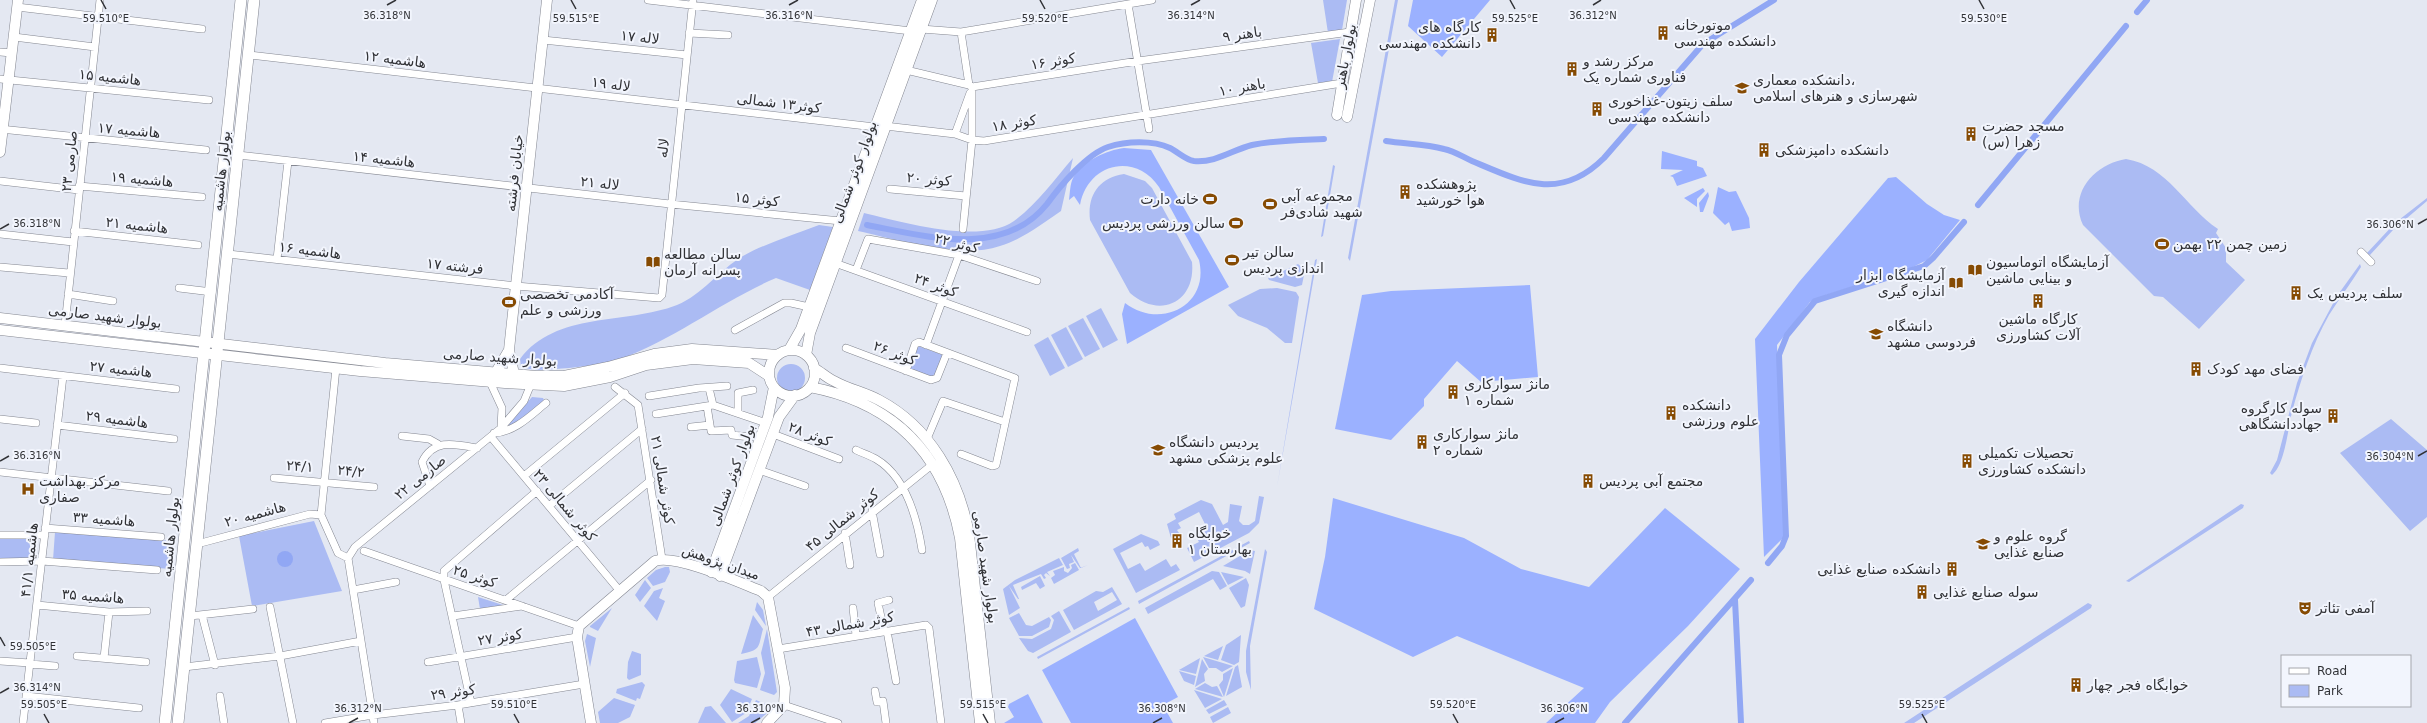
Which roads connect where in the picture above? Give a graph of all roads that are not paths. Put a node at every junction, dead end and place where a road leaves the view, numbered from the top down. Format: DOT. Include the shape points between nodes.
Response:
graph roads {
  1 [pos="100,0"];
  2 [pos="241,0"];
  3 [pos="254,0"];
  4 [pos="547,0"];
  5 [pos="648,0"];
  6 [pos="922,0"];
  7 [pos="932,0"];
  8 [pos="1152,0"];
  9 [pos="1356,0"];
  10 [pos="1370,0"];
  11 [pos="693,2"];
  12 [pos="1130,2"];
  13 [pos="18,4"];
  14 [pos="98,17"];
  15 [pos="202,29"];
  16 [pos="916,30"];
  17 [pos="961,32"];
  18 [pos="1350,32"];
  19 [pos="689,33"];
  20 [pos="728,35"];
  21 [pos="14,37"];
  22 [pos="543,40"];
  23 [pos="95,47"];
  24 [pos="0,52"];
  25 [pos="12,53"];
  26 [pos="249,55"];
  27 [pos="687,55"];
  28 [pos="1138,61"];
  29 [pos="906,70"];
  30 [pos="4,79"];
  31 [pos="1342,83"];
  32 [pos="970,86"];
  33 [pos="90,88"];
  34 [pos="538,88"];
  35 [pos="209,100"];
  36 [pos="681,105"];
  37 [pos="1147,116"];
  38 [pos="229,119"];
  39 [pos="242,120"];
  40 [pos="886,126"];
  41 [pos="875,127"];
  42 [pos="1,129"];
  43 [pos="1149,129"];
  44 [pos="954,134"];
  45 [pos="85,138"];
  46 [pos="972,140"];
  47 [pos="206,150"];
  48 [pos="0,152"];
  49 [pos="238,155"];
  50 [pos="288,161"];
  51 [pos="0,181"];
  52 [pos="79,188"];
  53 [pos="527,188"];
  54 [pos="890,189"];
  55 [pos="966,196"];
  56 [pos="202,198"];
  57 [pos="670,204"];
  58 [pos="841,221"];
  59 [pos="964,229"];
  60 [pos="74,231"];
  61 [pos="0,234"];
  62 [pos="73,242"];
  63 [pos="198,245"];
  64 [pos="2361,252"];
  65 [pos="228,254"];
  66 [pos="959,255"];
  67 [pos="277,260"];
  68 [pos="2371,262"];
  69 [pos="835,263"];
  70 [pos="0,267"];
  71 [pos="856,270"];
  72 [pos="70,273"];
  73 [pos="390,273"];
  74 [pos="1037,281"];
  75 [pos="516,286"];
  76 [pos="179,288"];
  77 [pos="212,292"];
  78 [pos="68,294"];
  79 [pos="659,298"];
  80 [pos="113,301"];
  81 [pos="942,301"];
  82 [pos="809,307"];
  83 [pos="0,318"];
  84 [pos="65,325"];
  85 [pos="0,330"];
  86 [pos="735,330"];
  87 [pos="1027,332"];
  88 [pos="926,345"];
  89 [pos="205,348"];
  90 [pos="846,348"];
  91 [pos="218,350"];
  92 [pos="509,350"];
  93 [pos="789,350"];
  94 [pos="947,353"];
  95 [pos="778,355"];
  96 [pos="806,355"];
  97 [pos="385,367"];
  98 [pos="336,368"];
  99 [pos="814,368"];
  100 [pos="4,369"];
  101 [pos="906,371"];
  102 [pos="496,372"];
  103 [pos="514,374"];
  104 [pos="63,376"];
  105 [pos="769,376"];
  106 [pos="490,382"];
  107 [pos="531,384"];
  108 [pos="727,386"];
  109 [pos="615,387"];
  110 [pos="774,387"];
  111 [pos="810,387"];
  112 [pos="176,388"];
  113 [pos="709,388"];
  114 [pos="753,390"];
  115 [pos="625,393"];
  116 [pos="795,395"];
  117 [pos="649,396"];
  118 [pos="546,404"];
  119 [pos="710,406"];
  120 [pos="738,412"];
  121 [pos="656,414"];
  122 [pos="0,419"];
  123 [pos="1005,422"];
  124 [pos="36,423"];
  125 [pos="766,424"];
  126 [pos="57,425"];
  127 [pos="710,425"];
  128 [pos="691,427"];
  129 [pos="501,428"];
  130 [pos="642,429"];
  131 [pos="773,434"];
  132 [pos="493,435"];
  133 [pos="402,436"];
  134 [pos="750,437"];
  135 [pos="174,439"];
  136 [pos="927,440"];
  137 [pos="438,444"];
  138 [pos="477,448"];
  139 [pos="856,450"];
  140 [pos="961,454"];
  141 [pos="839,459"];
  142 [pos="933,464"];
  143 [pos="759,470"];
  144 [pos="0,472"];
  145 [pos="524,476"];
  146 [pos="51,478"];
  147 [pos="274,478"];
  148 [pos="651,480"];
  149 [pos="324,481"];
  150 [pos="430,486"];
  151 [pos="805,486"];
  152 [pos="374,487"];
  153 [pos="903,488"];
  154 [pos="168,491"];
  155 [pos="537,491"];
  156 [pos="549,506"];
  157 [pos="872,511"];
  158 [pos="321,515"];
  159 [pos="45,531"];
  160 [pos="845,533"];
  161 [pos="0,535"];
  162 [pos="161,537"];
  163 [pos="578,541"];
  164 [pos="197,549"];
  165 [pos="922,550"];
  166 [pos="364,552"];
  167 [pos="183,553"];
  168 [pos="880,554"];
  169 [pos="348,558"];
  170 [pos="662,559"];
  171 [pos="42,561"];
  172 [pos="0,562"];
  173 [pos="850,565"];
  174 [pos="157,570"];
  175 [pos="716,574"];
  176 [pos="444,580"];
  177 [pos="396,582"];
  178 [pos="352,590"];
  179 [pos="619,590"];
  180 [pos="768,597"];
  181 [pos="506,600"];
  182 [pos="889,600"];
  183 [pos="973,602"];
  184 [pos="37,605"];
  185 [pos="523,606"];
  186 [pos="270,607"];
  187 [pos="853,608"];
  188 [pos="253,609"];
  189 [pos="147,611"];
  190 [pos="109,612"];
  191 [pos="202,615"];
  192 [pos="190,616"];
  193 [pos="452,616"];
  194 [pos="579,626"];
  195 [pos="885,631"];
  196 [pos="856,635"];
  197 [pos="577,637"];
  198 [pos="361,640"];
  199 [pos="778,649"];
  200 [pos="77,656"];
  201 [pos="280,656"];
  202 [pos="462,656"];
  203 [pos="104,658"];
  204 [pos="0,661"];
  205 [pos="146,662"];
  206 [pos="428,662"];
  207 [pos="30,664"];
  208 [pos="215,665"];
  209 [pos="54,666"];
  210 [pos="184,667"];
  211 [pos="896,681"];
  212 [pos="584,684"];
  213 [pos="875,691"];
  214 [pos="26,696"];
  215 [pos="220,696"];
  216 [pos="471,703"];
  217 [pos="458,705"];
  218 [pos="784,705"];
  219 [pos="139,708"];
  220 [pos="373,715"];
  221 [pos="23,723"];
  222 [pos="166,723"];
  223 [pos="178,723"];
  224 [pos="224,723"];
  225 [pos="293,723"];
  226 [pos="325,723"];
  227 [pos="330,723"];
  228 [pos="374,723"];
  229 [pos="461,723"];
  230 [pos="591,723"];
  231 [pos="767,723"];
  232 [pos="838,723"];
  233 [pos="886,723"];
  234 [pos="940,723"];
  235 [pos="980,723"];
  236 [pos="990,723"];
  1 -- 14 [label="street, صارمی ۲۳"];
  2 -- 38 [label="main road, بولوار هاشمیه"];
  3 -- 26 [label="main road, بولوار هاشمیه"];
  4 -- 22 [label="main road, خیابان فرشته"];
  5 -- 11 [label="street"];
  6 -- 16 [label="main road, بولوار کوثر شمالی"];
  7 -- 16 [label="main road, بولوار کوثر شمالی"];
  8 -- 12 [label="street"];
  9 -- 18 [label="main road, بولوار باهنر"];
  10 -- 31 [label="main road, بولوار باهنر" via="1343,113"];
  11 -- 16 [label="street"];
  11 -- 19 [label="street, لاله"];
  12 -- 17 [label="street"];
  12 -- 28 [label="street"];
  13 -- 14 [label="street"];
  13 -- 21 [label="main road"];
  14 -- 15 [label="street"];
  14 -- 23 [label="street, صارمی ۲۳"];
  16 -- 17 [label="street"];
  16 -- 29 [label="main road, بولوار کوثر شمالی"];
  16 -- 41 [label="main road, بولوار کوثر شمالی"];
  17 -- 32 [label="street"];
  18 -- 28 [label="street, باهنر ۹"];
  18 -- 31 [label="main road, بولوار باهنر"];
  19 -- 20 [label="street"];
  19 -- 27 [label="street, لاله"];
  21 -- 23 [label="street"];
  21 -- 25 [label="main road"];
  22 -- 27 [label="street, لاله ۱۷"];
  22 -- 34 [label="main road, خیابان فرشته"];
  23 -- 33 [label="street, صارمی ۲۳"];
  24 -- 25 [label="street"];
  25 -- 30 [label="main road"];
  26 -- 34 [label="street, هاشمیه ۱۲"];
  26 -- 39 [label="main road, بولوار هاشمیه"];
  27 -- 36 [label="street, لاله"];
  28 -- 32 [label="street, کوثر ۱۶"];
  28 -- 37 [label="street"];
  29 -- 32 [label="street, کوثر ۱۶"];
  29 -- 40 [label="main road, بولوار کوثر شمالی"];
  30 -- 33 [label="street, هاشمیه ۱۵"];
  30 -- 42 [label="main road"];
  31 -- 37 [label="street, باهنر ۱۰"];
  32 -- 44 [label="street"];
  32 -- 46 [label="street"];
  33 -- 35 [label="street, هاشمیه ۱۵"];
  33 -- 45 [label="street, صارمی ۲۳"];
  34 -- 36 [label="street, لاله ۱۹"];
  34 -- 53 [label="main road, خیابان فرشته"];
  36 -- 41 [label="street, کوثر۱۳ شمالی"];
  36 -- 57 [label="street, لاله"];
  37 -- 43 [label="street"];
  37 -- 46 [label="street, کوثر ۱۸" via="984,141"];
  38 -- 39 [label="main road"];
  38 -- 77 [label="main road, بولوار هاشمیه"];
  39 -- 49 [label="main road, بولوار هاشمیه"];
  40 -- 44 [label="street, کوثر ۱۸"];
  40 -- 69 [label="main road, بولوار کوثر شمالی"];
  41 -- 58 [label="main road, بولوار کوثر شمالی"];
  42 -- 45 [label="street, هاشمیه ۱۷"];
  42 -- 48 [label="main road"];
  44 -- 46 [label="street, کوثر ۱۸"];
  45 -- 47 [label="street, هاشمیه ۱۷"];
  45 -- 52 [label="street, صارمی ۲۳"];
  46 -- 55 [label="street"];
  49 -- 50 [label="street, هاشمیه ۱۴"];
  49 -- 65 [label="main road, بولوار هاشمیه"];
  50 -- 53 [label="street, هاشمیه ۱۴"];
  50 -- 67 [label="street"];
  51 -- 52 [label="street, هاشمیه ۱۹"];
  52 -- 56 [label="street, هاشمیه ۱۹"];
  52 -- 60 [label="street, صارمی ۲۳"];
  53 -- 57 [label="street, لاله ۲۱"];
  53 -- 75 [label="main road, خیابان فرشته"];
  54 -- 55 [label="street, کوثر ۲۰"];
  55 -- 59 [label="street"];
  57 -- 58 [label="street, کوثر ۱۵"];
  57 -- 79 [label="street, لاله" via="662,295"];
  58 -- 82 [label="main road, بولوار کوثر شمالی"];
  60 -- 62 [label="street, صارمی ۲۳"];
  60 -- 63 [label="street, هاشمیه ۲۱"];
  61 -- 62 [label="street"];
  62 -- 72 [label="street, صارمی ۲۳"];
  64 -- 68 [label="street"];
  65 -- 67 [label="street, هاشمیه ۱۶"];
  65 -- 91 [label="main road, بولوار هاشمیه"];
  66 -- 71 [label="street, کوثر ۲۲" via="868,239"];
  66 -- 74 [label="street, کوثر ۲۲"];
  66 -- 81 [label="street"];
  67 -- 73 [label="street, هاشمیه ۱۶"];
  69 -- 71 [label="street, کوثر ۲۴"];
  69 -- 96 [label="main road, بولوار کوثر شمالی" via="810,333"];
  70 -- 72 [label="street"];
  71 -- 81 [label="street, کوثر ۲۴"];
  72 -- 78 [label="street, صارمی ۲۳"];
  73 -- 75 [label="street, فرشته ۱۷"];
  75 -- 79 [label="street, فرشته ۱۷"];
  75 -- 92 [label="main road, خیابان فرشته"];
  76 -- 77 [label="street"];
  77 -- 89 [label="main road, بولوار هاشمیه"];
  78 -- 80 [label="street"];
  78 -- 84 [label="street, صارمی ۲۳"];
  81 -- 87 [label="street, کوثر ۲۴"];
  81 -- 88 [label="street"];
  82 -- 86 [label="street" via="784,303"];
  82 -- 93 [label="main road, بولوار کوثر شمالی" via="801,329"];
  83 -- 84 [label="main road, بولوار شهید صارمی"];
  84 -- 89 [label="main road, بولوار شهید صارمی"];
  85 -- 89 [label="main road, بولوار شهید صارمی"];
  88 -- 94 [label="street"];
  88 -- 101 [label="street" via="918,342 915,344"];
  89 -- 91 [label="main road"];
  89 -- 167 [label="main road, بولوار هاشمیه"];
  90 -- 101 [label="street, کوثر ۲۶"];
  91 -- 97 [label="main road, بولوار شهید صارمی"];
  91 -- 98 [label="main road, بولوار شهید صارمی"];
  91 -- 164 [label="main road, بولوار هاشمیه"];
  92 -- 102 [label="main road, خیابان فرشته"];
  92 -- 103 [label="main road, خیابان فرشته"];
  93 -- 95 [label="main road"];
  93 -- 96 [label="main road"];
  94 -- 101 [label="street, کوثر ۲۶" via="935,380"];
  94 -- 123 [label="street" via="1015,378"];
  95 -- 103 [label="main road, بولوار شهید صارمی" via="692,349 654,354 564,376"];
  95 -- 105 [label="main road" via="771,364"];
  96 -- 99 [label="main road"];
  97 -- 98 [label="main road, بولوار شهید صارمی"];
  97 -- 102 [label="main road, بولوار شهید صارمی"];
  97 -- 106 [label="main road, بولوار شهید صارمی"];
  98 -- 149 [label="street"];
  99 -- 111 [label="main road" via="814,379"];
  99 -- 136 [label="main road, بولوار شهید صارمی" via="834,382 881,401 900,413"];
  100 -- 104 [label="street, هاشمیه ۲۷"];
  102 -- 103 [label="main road, بولوار شهید صارمی"];
  104 -- 112 [label="street, هاشمیه ۲۷"];
  104 -- 126 [label="street, هاشمیه ۴۱/۱"];
  105 -- 107 [label="main road, بولوار شهید صارمی" via="749,363 693,359 646,365 610,377 564,386"];
  105 -- 110 [label="main road"];
  106 -- 107 [label="main road, بولوار شهید صارمی"];
  106 -- 129 [label="street" via="502,408"];
  107 -- 129 [label="street, صارمی ۲۲" via="524,401"];
  108 -- 113 [label="street"];
  109 -- 115 [label="street, کوثر شمالی ۲۱"];
  110 -- 116 [label="main road" via="783,394"];
  110 -- 125 [label="main road, بولوار کوثر شمالی"];
  111 -- 116 [label="main road"];
  111 -- 142 [label="main road, بولوار شهید صارمی" via="856,400 894,421 917,443"];
  113 -- 117 [label="street"];
  113 -- 119 [label="street"];
  114 -- 120 [label="street" via="738,393"];
  115 -- 130 [label="street, کوثر شمالی ۲۱" via="638,405"];
  115 -- 145 [label="street"];
  116 -- 131 [label="main road, بولوار کوثر شمالی" via="779,417"];
  118 -- 132 [label="street" via="519,424 503,433"];
  119 -- 120 [label="street"];
  119 -- 121 [label="street"];
  119 -- 127 [label="street"];
  120 -- 125 [label="street"];
  122 -- 124 [label="street"];
  123 -- 136 [label="street" via="943,401"];
  123 -- 140 [label="street" via="995,466"];
  125 -- 175 [label="main road, بولوار کوثر شمالی"];
  126 -- 135 [label="street, هاشمیه ۲۹"];
  126 -- 146 [label="street, هاشمیه ۴۱/۱"];
  127 -- 128 [label="street"];
  127 -- 134 [label="street" via="711,431 731,430 732,435"];
  129 -- 132 [label="street, صارمی ۲۲"];
  130 -- 148 [label="street, کوثر شمالی ۲۱"];
  130 -- 156 [label="street"];
  131 -- 141 [label="street, کوثر ۲۸"];
  131 -- 143 [label="main road, بولوار کوثر شمالی"];
  132 -- 138 [label="street, صارمی ۲۲"];
  132 -- 145 [label="street, کوثر شمالی ۲۳"];
  133 -- 137 [label="street" via="429,439"];
  136 -- 183 [label="main road, بولوار شهید صارمی" via="944,463 965,510"];
  137 -- 138 [label="street"];
  137 -- 150 [label="street" via="422,462"];
  138 -- 150 [label="street, صارمی ۲۲"];
  139 -- 153 [label="street" via="877,459"];
  142 -- 153 [label="street, کوثر شمالی ۴۵"];
  142 -- 183 [label="main road, بولوار شهید صارمی" via="955,513"];
  143 -- 151 [label="street"];
  143 -- 175 [label="main road, بولوار کوثر شمالی"];
  144 -- 146 [label="street"];
  145 -- 155 [label="street, کوثر شمالی ۲۳"];
  146 -- 154 [label="street"];
  146 -- 159 [label="street, هاشمیه ۴۱/۱"];
  147 -- 149 [label="street, ۲۴/۱"];
  148 -- 163 [label="street"];
  148 -- 170 [label="street, کوثر شمالی ۲۱"];
  149 -- 152 [label="street, ۲۴/۲"];
  149 -- 158 [label="street"];
  150 -- 169 [label="street, صارمی ۲۲" via="355,547"];
  153 -- 157 [label="street, کوثر شمالی ۴۵"];
  153 -- 165 [label="street" via="914,515"];
  155 -- 156 [label="street, کوثر شمالی ۲۳"];
  155 -- 176 [label="street" via="445,568"];
  156 -- 163 [label="street, کوثر شمالی ۲۳"];
  157 -- 160 [label="street, کوثر شمالی ۴۵"];
  157 -- 168 [label="street"];
  158 -- 164 [label="street, هاشمیه ۲۰" via="310,514"];
  158 -- 169 [label="street" via="338,553"];
  159 -- 161 [label="street, هاشمیه ۳۳"];
  159 -- 162 [label="street, هاشمیه ۳۳"];
  159 -- 171 [label="street, هاشمیه ۴۱/۱"];
  160 -- 173 [label="street"];
  160 -- 180 [label="street, کوثر شمالی ۴۵"];
  163 -- 179 [label="street, کوثر شمالی ۲۳"];
  163 -- 181 [label="street"];
  164 -- 167 [label="main road"];
  164 -- 192 [label="main road, بولوار هاشمیه"];
  166 -- 176 [label="street, کوثر ۲۵"];
  167 -- 222 [label="main road, بولوار هاشمیه"];
  169 -- 178 [label="street"];
  170 -- 175 [label="main road, میدان پژوهش" via="670,559"];
  170 -- 179 [label="main road, میدان پژوهش" via="655,561"];
  171 -- 172 [label="street"];
  171 -- 174 [label="street"];
  171 -- 184 [label="street, هاشمیه ۴۱/۱"];
  175 -- 180 [label="main road, میدان پژوهش" via="761,591"];
  176 -- 181 [label="street, کوثر ۲۵"];
  176 -- 193 [label="street"];
  177 -- 178 [label="street"];
  178 -- 198 [label="street"];
  179 -- 194 [label="main road, میدان پژوهش"];
  180 -- 199 [label="main road, میدان پژوهش"];
  181 -- 185 [label="street, کوثر ۲۵"];
  182 -- 195 [label="street" via="878,603"];
  183 -- 235 [label="main road, بولوار شهید صارمی"];
  183 -- 236 [label="main road, بولوار شهید صارمی"];
  184 -- 190 [label="street, هاشمیه ۳۵"];
  184 -- 207 [label="street, هاشمیه ۴۱/۱"];
  185 -- 193 [label="street"];
  185 -- 194 [label="street, کوثر ۲۵"];
  186 -- 201 [label="street"];
  187 -- 196 [label="street"];
  188 -- 191 [label="street"];
  189 -- 190 [label="street, هاشمیه ۳۵"];
  190 -- 203 [label="street"];
  191 -- 192 [label="street"];
  191 -- 208 [label="street"];
  192 -- 210 [label="main road, بولوار هاشمیه"];
  193 -- 202 [label="street"];
  194 -- 197 [label="main road"];
  195 -- 196 [label="street, کوثر شمالی ۴۳"];
  195 -- 211 [label="street"];
  195 -- 234 [label="street, کوثر شمالی ۴۳" via="926,624 929,628"];
  196 -- 199 [label="street, کوثر شمالی ۴۳"];
  197 -- 202 [label="street, کوثر ۲۷"];
  197 -- 212 [label="main road"];
  198 -- 201 [label="street"];
  198 -- 220 [label="street"];
  199 -- 218 [label="main road, میدان پژوهش" via="785,688"];
  200 -- 203 [label="street"];
  201 -- 208 [label="street"];
  201 -- 225 [label="street"];
  202 -- 206 [label="street, کوثر ۲۷"];
  202 -- 216 [label="street"];
  203 -- 205 [label="street"];
  204 -- 207 [label="street"];
  207 -- 209 [label="street"];
  207 -- 214 [label="street, هاشمیه ۴۱/۱"];
  208 -- 210 [label="street"];
  210 -- 223 [label="main road, بولوار هاشمیه"];
  212 -- 216 [label="street, کوثر ۲۹"];
  212 -- 230 [label="main road"];
  213 -- 233 [label="street" via="877,702 883,701"];
  214 -- 219 [label="street"];
  214 -- 221 [label="street, هاشمیه ۴۱/۱"];
  215 -- 224 [label="street"];
  216 -- 217 [label="street, کوثر ۲۹"];
  217 -- 220 [label="street, کوثر ۲۹"];
  217 -- 229 [label="street"];
  218 -- 231 [label="main road"];
  218 -- 232 [label="street"];
  220 -- 227 [label="street, کوثر ۲۹"];
  220 -- 228 [label="street"];
  226 -- 227 [label="street, کوثر ۲۹"];
}
